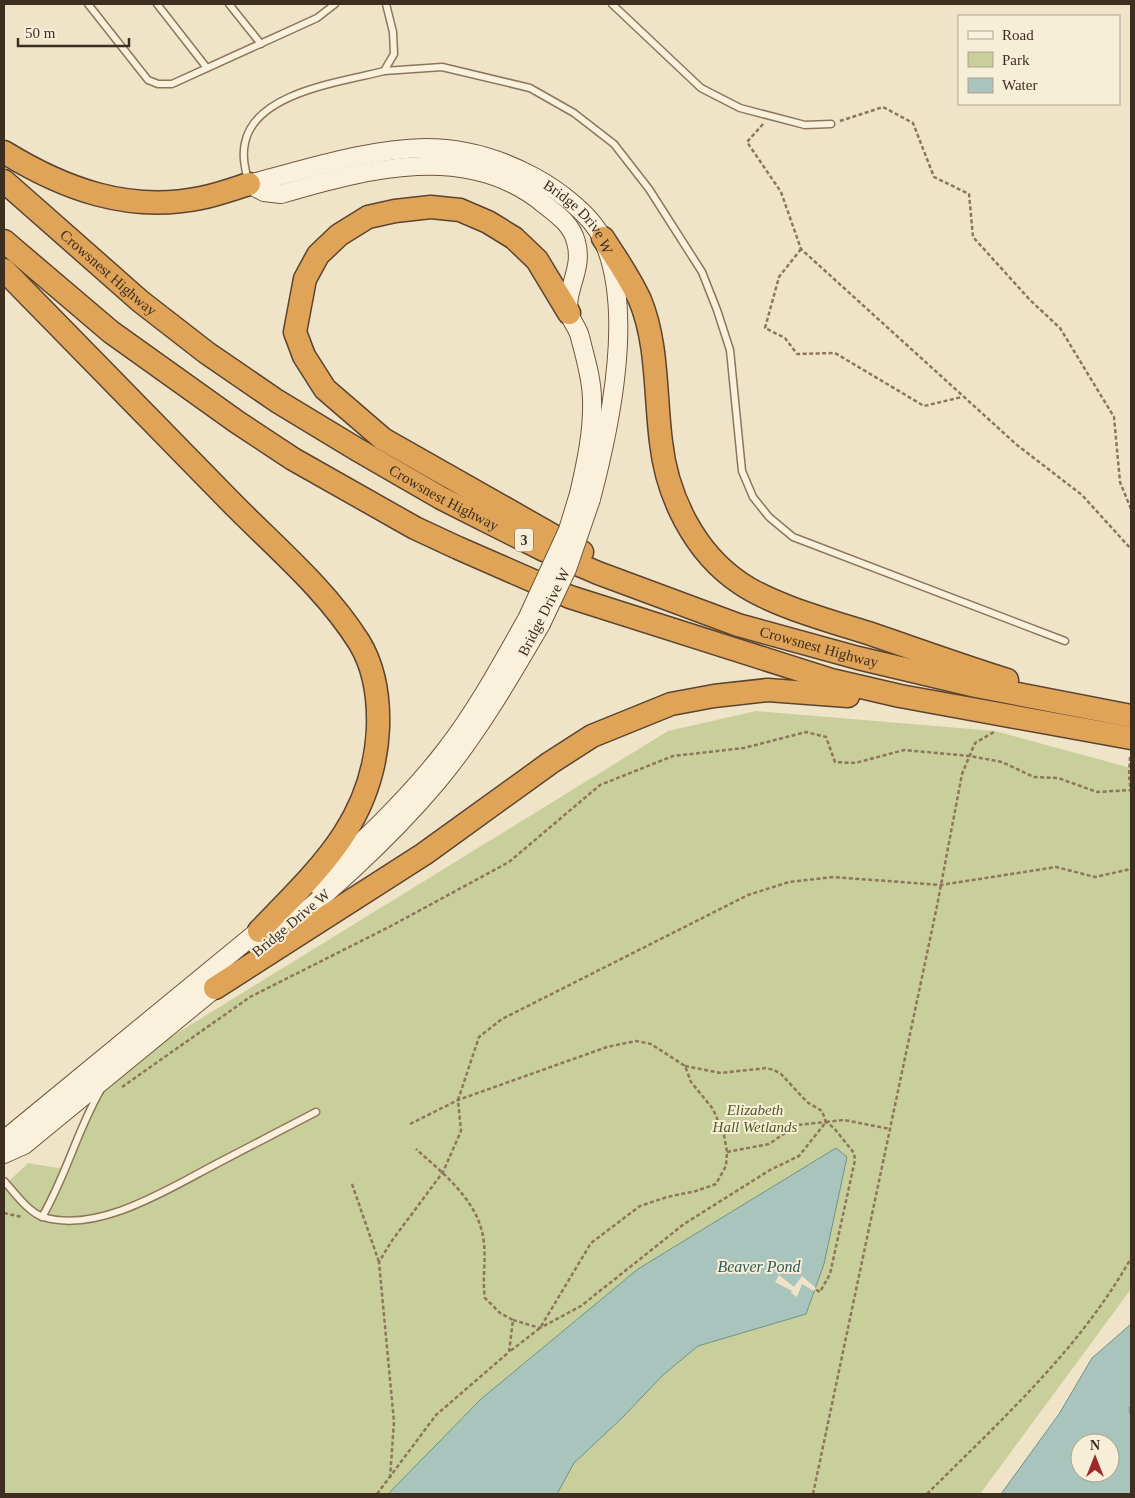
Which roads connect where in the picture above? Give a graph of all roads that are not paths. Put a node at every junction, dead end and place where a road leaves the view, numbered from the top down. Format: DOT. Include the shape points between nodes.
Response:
graph roads {
  1 [pos="88,4"];
  2 [pos="157,4"];
  3 [pos="229,4"];
  4 [pos="335,4"];
  5 [pos="386,4"];
  6 [pos="612,4"];
  7 [pos="261,44"];
  8 [pos="207,68"];
  9 [pos="384,71"];
  10 [pos="831,124"];
  11 [pos="4,152"];
  12 [pos="4,181"];
  13 [pos="249,184"];
  14 [pos="603,238"];
  15 [pos="4,241"];
  16 [pos="4,270"];
  17 [pos="569,313"];
  18 [pos="585,497"];
  19 [pos="534,621"];
  20 [pos="786,638"];
  21 [pos="1065,641"];
  22 [pos="1091,707"];
  23 [pos="1131,716"];
  24 [pos="1131,742"];
  25 [pos="259,931"];
  26 [pos="216,988"];
  27 [pos="109,1075"];
  28 [pos="316,1112"];
  29 [pos="4,1140"];
  30 [pos="4,1154"];
  31 [pos="4,1181"];
  32 [pos="42,1217"];
  1 -- 8 [label="lane" via="148,80 172,84"];
  2 -- 8 [label="lane"];
  3 -- 7 [label="lane"];
  4 -- 7 [label="lane" via="317,18"];
  5 -- 9 [label="lane" via="394,54"];
  6 -- 10 [label="lane" via="701,88 740,108 805,125"];
  7 -- 8 [label="lane"];
  9 -- 13 [label="lane" via="293,96 267,109 253,123 245,142 243,158"];
  9 -- 21 [label="lane" via="442,67 530,88 574,113 614,144 676,228 705,280 730,350 742,471 753,497 769,517 793,537"];
  11 -- 13 [label="highway" via="59,183 89,193 144,203 202,198"];
  12 -- 20 [label="highway, Crowsnest Highway / 3" via="140,301 207,353 277,401 358,450 441,498 544,550 720,618"];
  13 -- 14 [label="street, Bridge Drive W" via="392,151 426,148 461,150 518,168 545,183 572,202"];
  13 -- 17 [label="street" via="264,192 281,194 392,167 425,165 462,167 495,176 532,194 566,222 576,241 579,261"];
  14 -- 18 [label="street, Bridge Drive W" via="615,287 616,362 608,430"];
  14 -- 22 [label="highway" via="640,301 655,372 661,444 676,502 691,532 713,560 740,584 807,613"];
  15 -- 24 [label="highway, Crowsnest Highway / 3" via="111,332 237,422 301,464 415,528 458,548 570,596 831,680"];
  16 -- 25 [label="highway" via="304,574 360,643 374,675 379,707 377,744 373,774 361,804 344,835 320,867"];
  17 -- 18 [label="street, Bridge Drive W" via="579,332 592,399"];
  17 -- 20 [label="highway" via="537,260 514,238 460,210 431,206 368,218 339,235 318,255 305,279 296,332 304,356 325,389 383,439 588,556"];
  18 -- 19 [label="street, Bridge Drive W, bridge" via="567,569"];
  19 -- 25 [label="street, Bridge Drive W" via="440,757 388,817"];
  19 -- 26 [label="street, Bridge Drive W" via="493,706 437,782 335,886"];
  20 -- 22 [label="highway, Crowsnest Highway / 3" via="976,686"];
  22 -- 23 [label="highway, Crowsnest Highway / 3"];
  24 -- 26 [label="highway" via="818,692 768,690 670,704 592,736 424,854"];
  25 -- 29 [label="street, Bridge Drive W"];
  26 -- 27 [label="street, Bridge Drive W"];
  27 -- 30 [label="street, Bridge Drive W" via="24,1145"];
  27 -- 32 [label="lane" via="79,1131 56,1193"];
  28 -- 32 [label="lane" via="150,1199 79,1220"];
  31 -- 32 [label="lane"];
}
